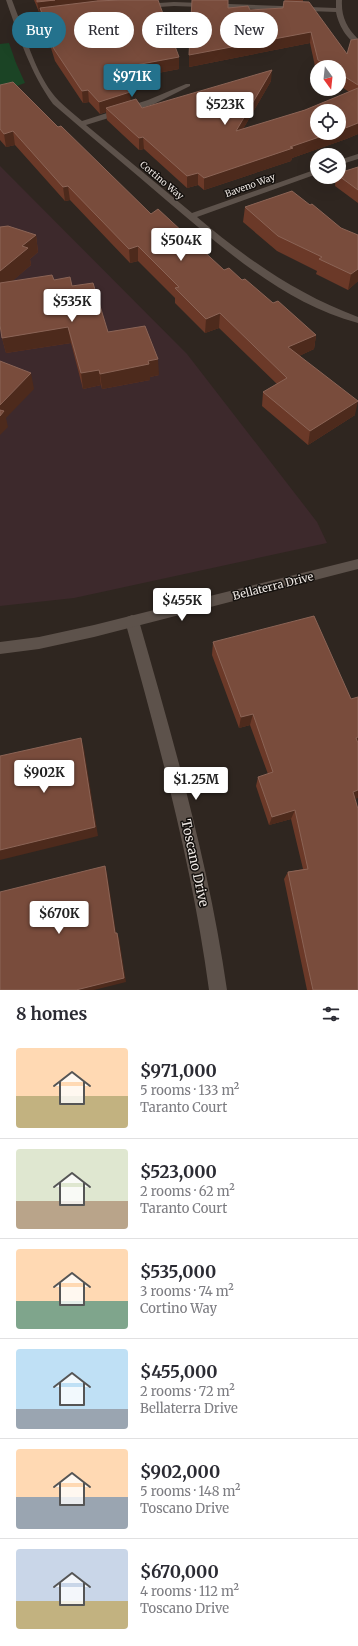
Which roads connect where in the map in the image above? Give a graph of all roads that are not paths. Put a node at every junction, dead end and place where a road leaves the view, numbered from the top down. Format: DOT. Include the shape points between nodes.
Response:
graph roads {
  1 [pos="9,0"];
  2 [pos="339,0"];
  3 [pos="174,2"];
  4 [pos="139,6"];
  5 [pos="338,10"];
  6 [pos="14,12"];
  7 [pos="358,43"];
  8 [pos="27,48"];
  9 [pos="188,85"];
  10 [pos="81,124"];
  11 [pos="358,156"];
  12 [pos="346,160"];
  13 [pos="310,174"];
  14 [pos="190,217"];
  15 [pos="358,320"];
  16 [pos="358,564"];
  17 [pos="132,621"];
  18 [pos="0,648"];
  19 [pos="218,990"];
  1 -- 6 [label="street, Cortino Way"];
  2 -- 5 [label="street"];
  3 -- 4 [label="street"];
  3 -- 5 [label="street"];
  5 -- 7 [label="street" via="345,29"];
  8 -- 10 [label="street, Cortino Way" via="36,74 46,91"];
  9 -- 10 [label="street" via="151,102"];
  10 -- 14 [label="street, Cortino Way"];
  11 -- 12 [label="street"];
  13 -- 14 [label="street, Baveno Way"];
  14 -- 15 [label="street, Cortino Way" via="276,283 321,307"];
  16 -- 17 [label="street, Bellaterra Drive"];
  17 -- 18 [label="street, Bellaterra Drive" via="39,643"];
  17 -- 19 [label="street, Toscano Drive" via="197,862 214,953"];
}
